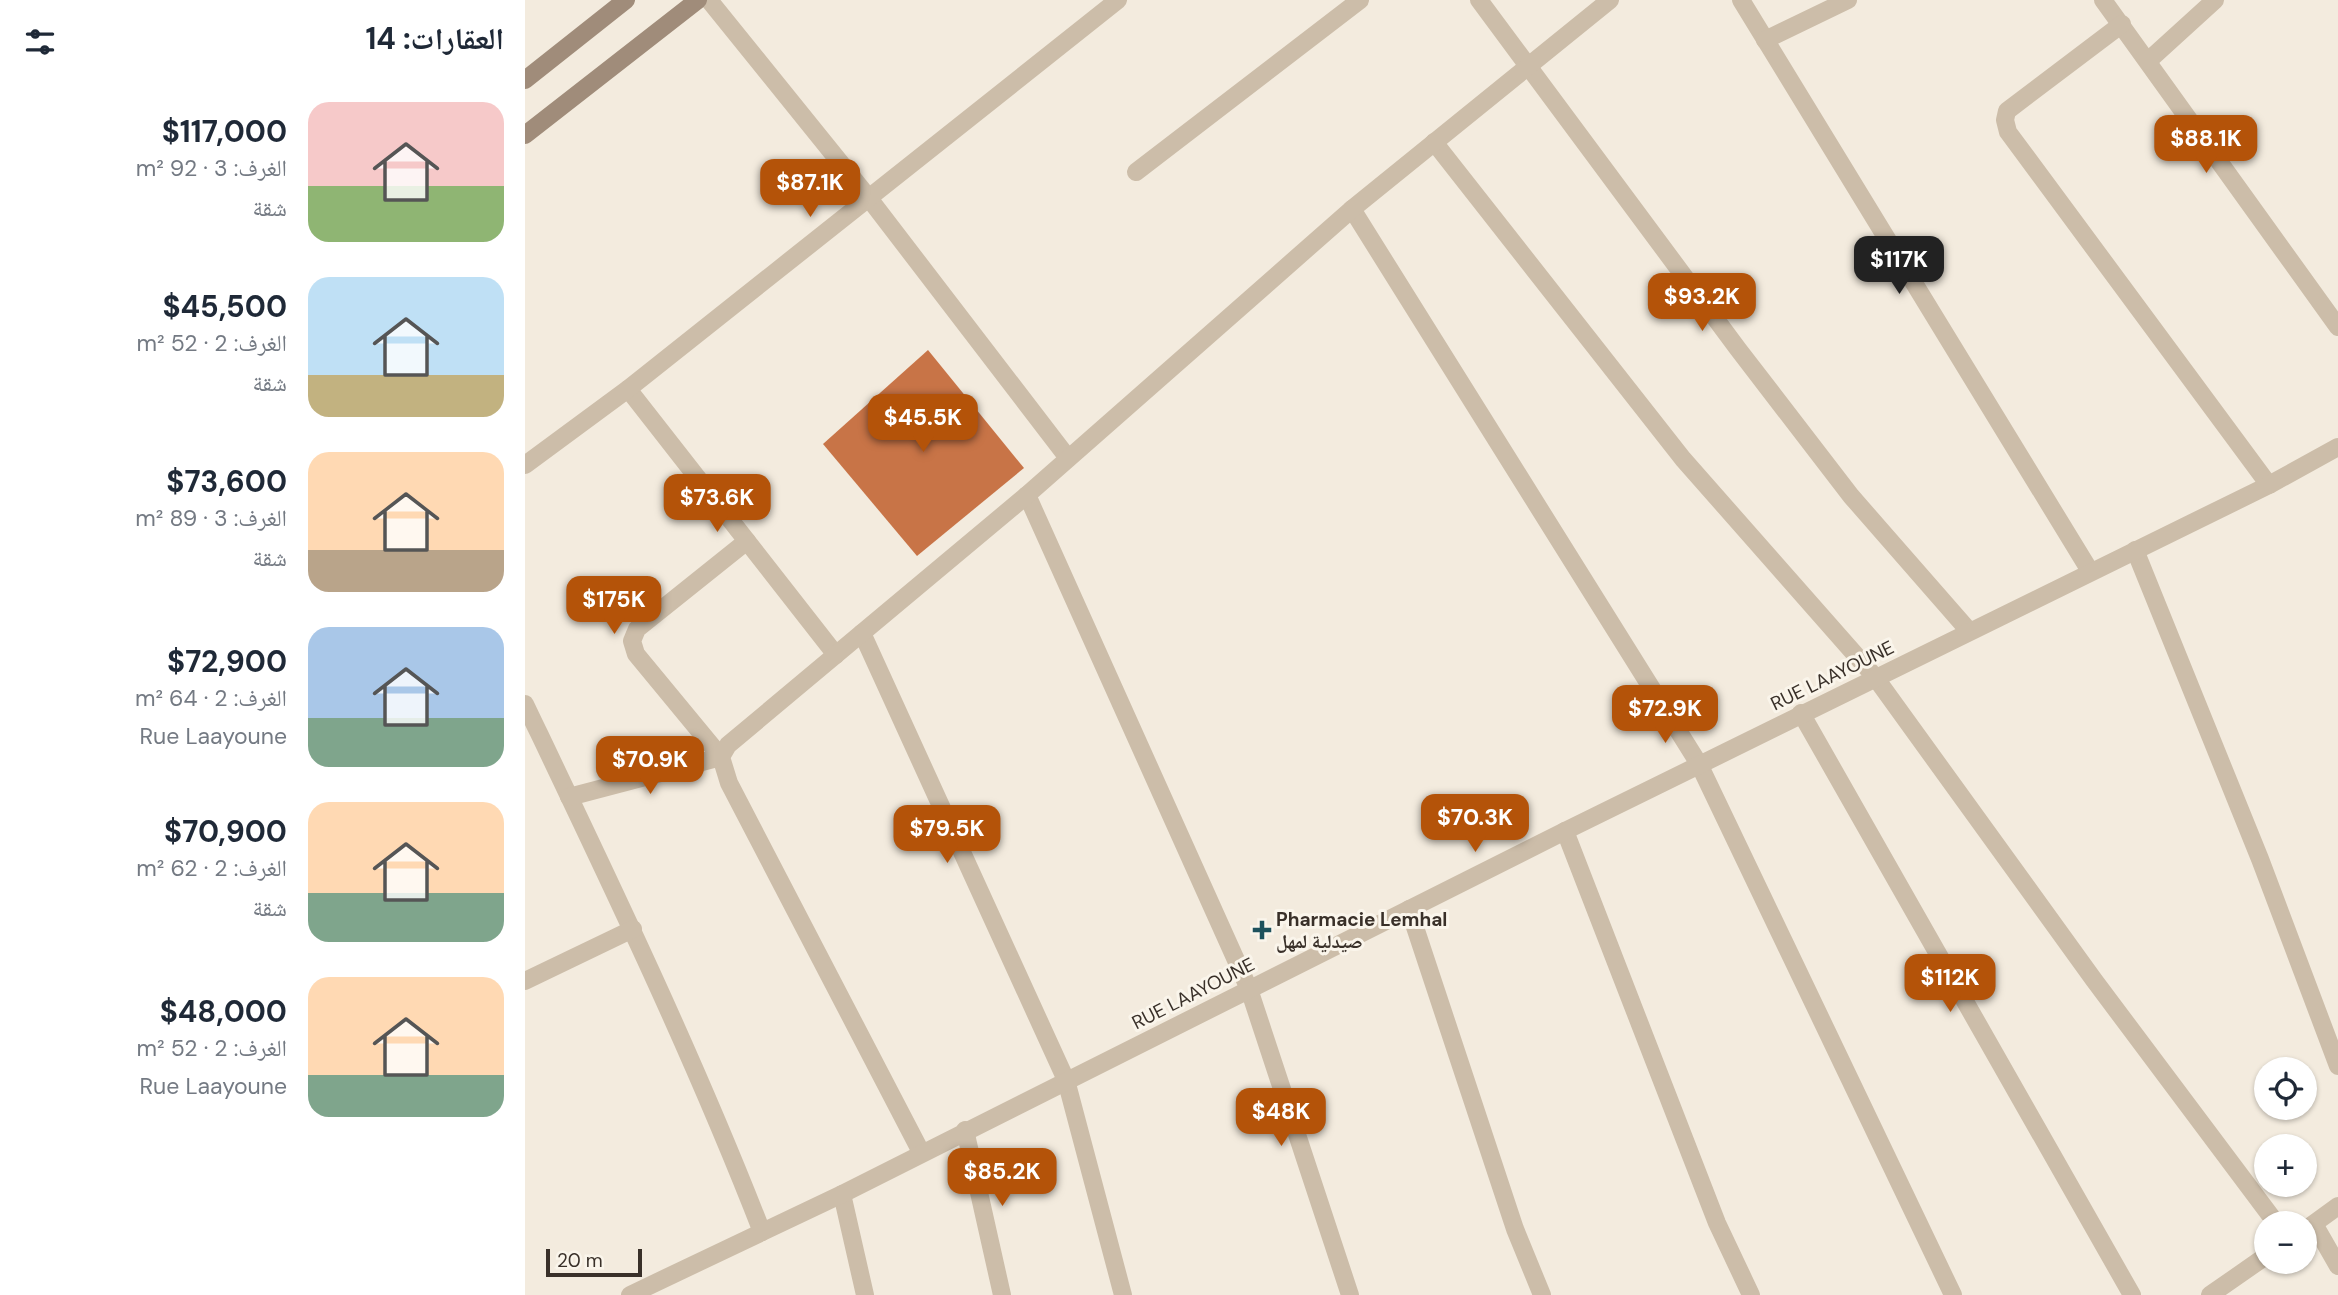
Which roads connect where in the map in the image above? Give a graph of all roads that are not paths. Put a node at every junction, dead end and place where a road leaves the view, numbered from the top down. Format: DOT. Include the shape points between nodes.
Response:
graph roads {
  1 [pos="626,0"];
  2 [pos="698,0"];
  3 [pos="709,0"];
  4 [pos="1118,0"];
  5 [pos="1360,0"];
  6 [pos="1479,0"];
  7 [pos="1610,0"];
  8 [pos="1741,0"];
  9 [pos="1848,0"];
  10 [pos="2103,0"];
  11 [pos="2215,0"];
  12 [pos="2122,24"];
  13 [pos="1765,40"];
  14 [pos="2148,61"];
  15 [pos="1528,66"];
  16 [pos="525,80"];
  17 [pos="525,135"];
  18 [pos="1434,142"];
  19 [pos="1136,172"];
  20 [pos="868,197"];
  21 [pos="1352,209"];
  22 [pos="2338,327"];
  23 [pos="628,389"];
  24 [pos="2338,447"];
  25 [pos="1069,458"];
  26 [pos="525,465"];
  27 [pos="2269,485"];
  28 [pos="1027,495"];
  29 [pos="747,541"];
  30 [pos="2135,550"];
  31 [pos="2090,571"];
  32 [pos="1969,631"];
  33 [pos="862,633"];
  34 [pos="836,655"];
  35 [pos="1875,677"];
  36 [pos="525,704"];
  37 [pos="1801,713"];
  38 [pos="721,757"];
  39 [pos="1699,764"];
  40 [pos="569,797"];
  41 [pos="1565,831"];
  42 [pos="1409,909"];
  43 [pos="632,929"];
  44 [pos="525,981"];
  45 [pos="1248,989"];
  46 [pos="2338,1066"];
  47 [pos="1066,1080"];
  48 [pos="965,1130"];
  49 [pos="921,1152"];
  50 [pos="842,1194"];
  51 [pos="2338,1206"];
  52 [pos="2267,1211"];
  53 [pos="2317,1221"];
  54 [pos="762,1232"];
  55 [pos="2317,1238"];
  56 [pos="2254,1264"];
  57 [pos="2338,1266"];
  58 [pos="630,1295"];
  59 [pos="865,1295"];
  60 [pos="1002,1295"];
  61 [pos="1123,1295"];
  62 [pos="1350,1295"];
  63 [pos="1542,1295"];
  64 [pos="1752,1295"];
  65 [pos="1953,1295"];
  66 [pos="2132,1295"];
  67 [pos="2210,1295"];
  1 -- 16 [label="main road"];
  2 -- 17 [label="main road"];
  3 -- 20 [label="street"];
  4 -- 20 [label="street"];
  5 -- 19 [label="street"];
  6 -- 15 [label="street"];
  7 -- 15 [label="street"];
  8 -- 13 [label="street"];
  9 -- 13 [label="street"];
  10 -- 12 [label="street"];
  11 -- 14 [label="street"];
  12 -- 14 [label="street"];
  12 -- 27 [label="street" via="2007,111 2008,132"];
  13 -- 31 [label="street"];
  14 -- 22 [label="street"];
  15 -- 18 [label="street"];
  15 -- 32 [label="street" via="1851,496"];
  18 -- 21 [label="street"];
  18 -- 35 [label="street" via="1683,459"];
  20 -- 23 [label="street"];
  20 -- 25 [label="street"];
  21 -- 25 [label="street"];
  21 -- 39 [label="street"];
  23 -- 26 [label="street"];
  23 -- 29 [label="street"];
  24 -- 27 [label="street, RUE LAAYOUNE"];
  25 -- 28 [label="street"];
  27 -- 30 [label="street, RUE LAAYOUNE"];
  28 -- 33 [label="street"];
  28 -- 45 [label="street"];
  29 -- 34 [label="street"];
  29 -- 38 [label="street" via="637,629 632,641 636,654"];
  30 -- 31 [label="street, RUE LAAYOUNE"];
  30 -- 46 [label="street"];
  31 -- 32 [label="street, RUE LAAYOUNE"];
  32 -- 35 [label="street, RUE LAAYOUNE"];
  33 -- 34 [label="street"];
  33 -- 47 [label="street"];
  34 -- 38 [label="street" via="732,740"];
  35 -- 37 [label="street, RUE LAAYOUNE"];
  35 -- 52 [label="street"];
  36 -- 40 [label="street"];
  37 -- 39 [label="street, RUE LAAYOUNE"];
  37 -- 66 [label="street"];
  38 -- 40 [label="street"];
  38 -- 49 [label="street" via="729,783"];
  39 -- 41 [label="street, RUE LAAYOUNE"];
  39 -- 65 [label="street"];
  40 -- 43 [label="street"];
  41 -- 42 [label="street, RUE LAAYOUNE"];
  41 -- 64 [label="street" via="1717,1223"];
  42 -- 45 [label="street, RUE LAAYOUNE"];
  42 -- 63 [label="street" via="1515,1229"];
  43 -- 44 [label="street"];
  43 -- 54 [label="street"];
  45 -- 47 [label="street, RUE LAAYOUNE"];
  45 -- 62 [label="street"];
  47 -- 48 [label="street, RUE LAAYOUNE"];
  47 -- 61 [label="street"];
  48 -- 49 [label="street, RUE LAAYOUNE"];
  48 -- 60 [label="street"];
  49 -- 50 [label="street, RUE LAAYOUNE"];
  50 -- 54 [label="street, RUE LAAYOUNE"];
  50 -- 59 [label="street"];
  51 -- 53 [label="street"];
  54 -- 58 [label="street, RUE LAAYOUNE"];
  55 -- 57 [label="street"];
  56 -- 67 [label="street"];
}
